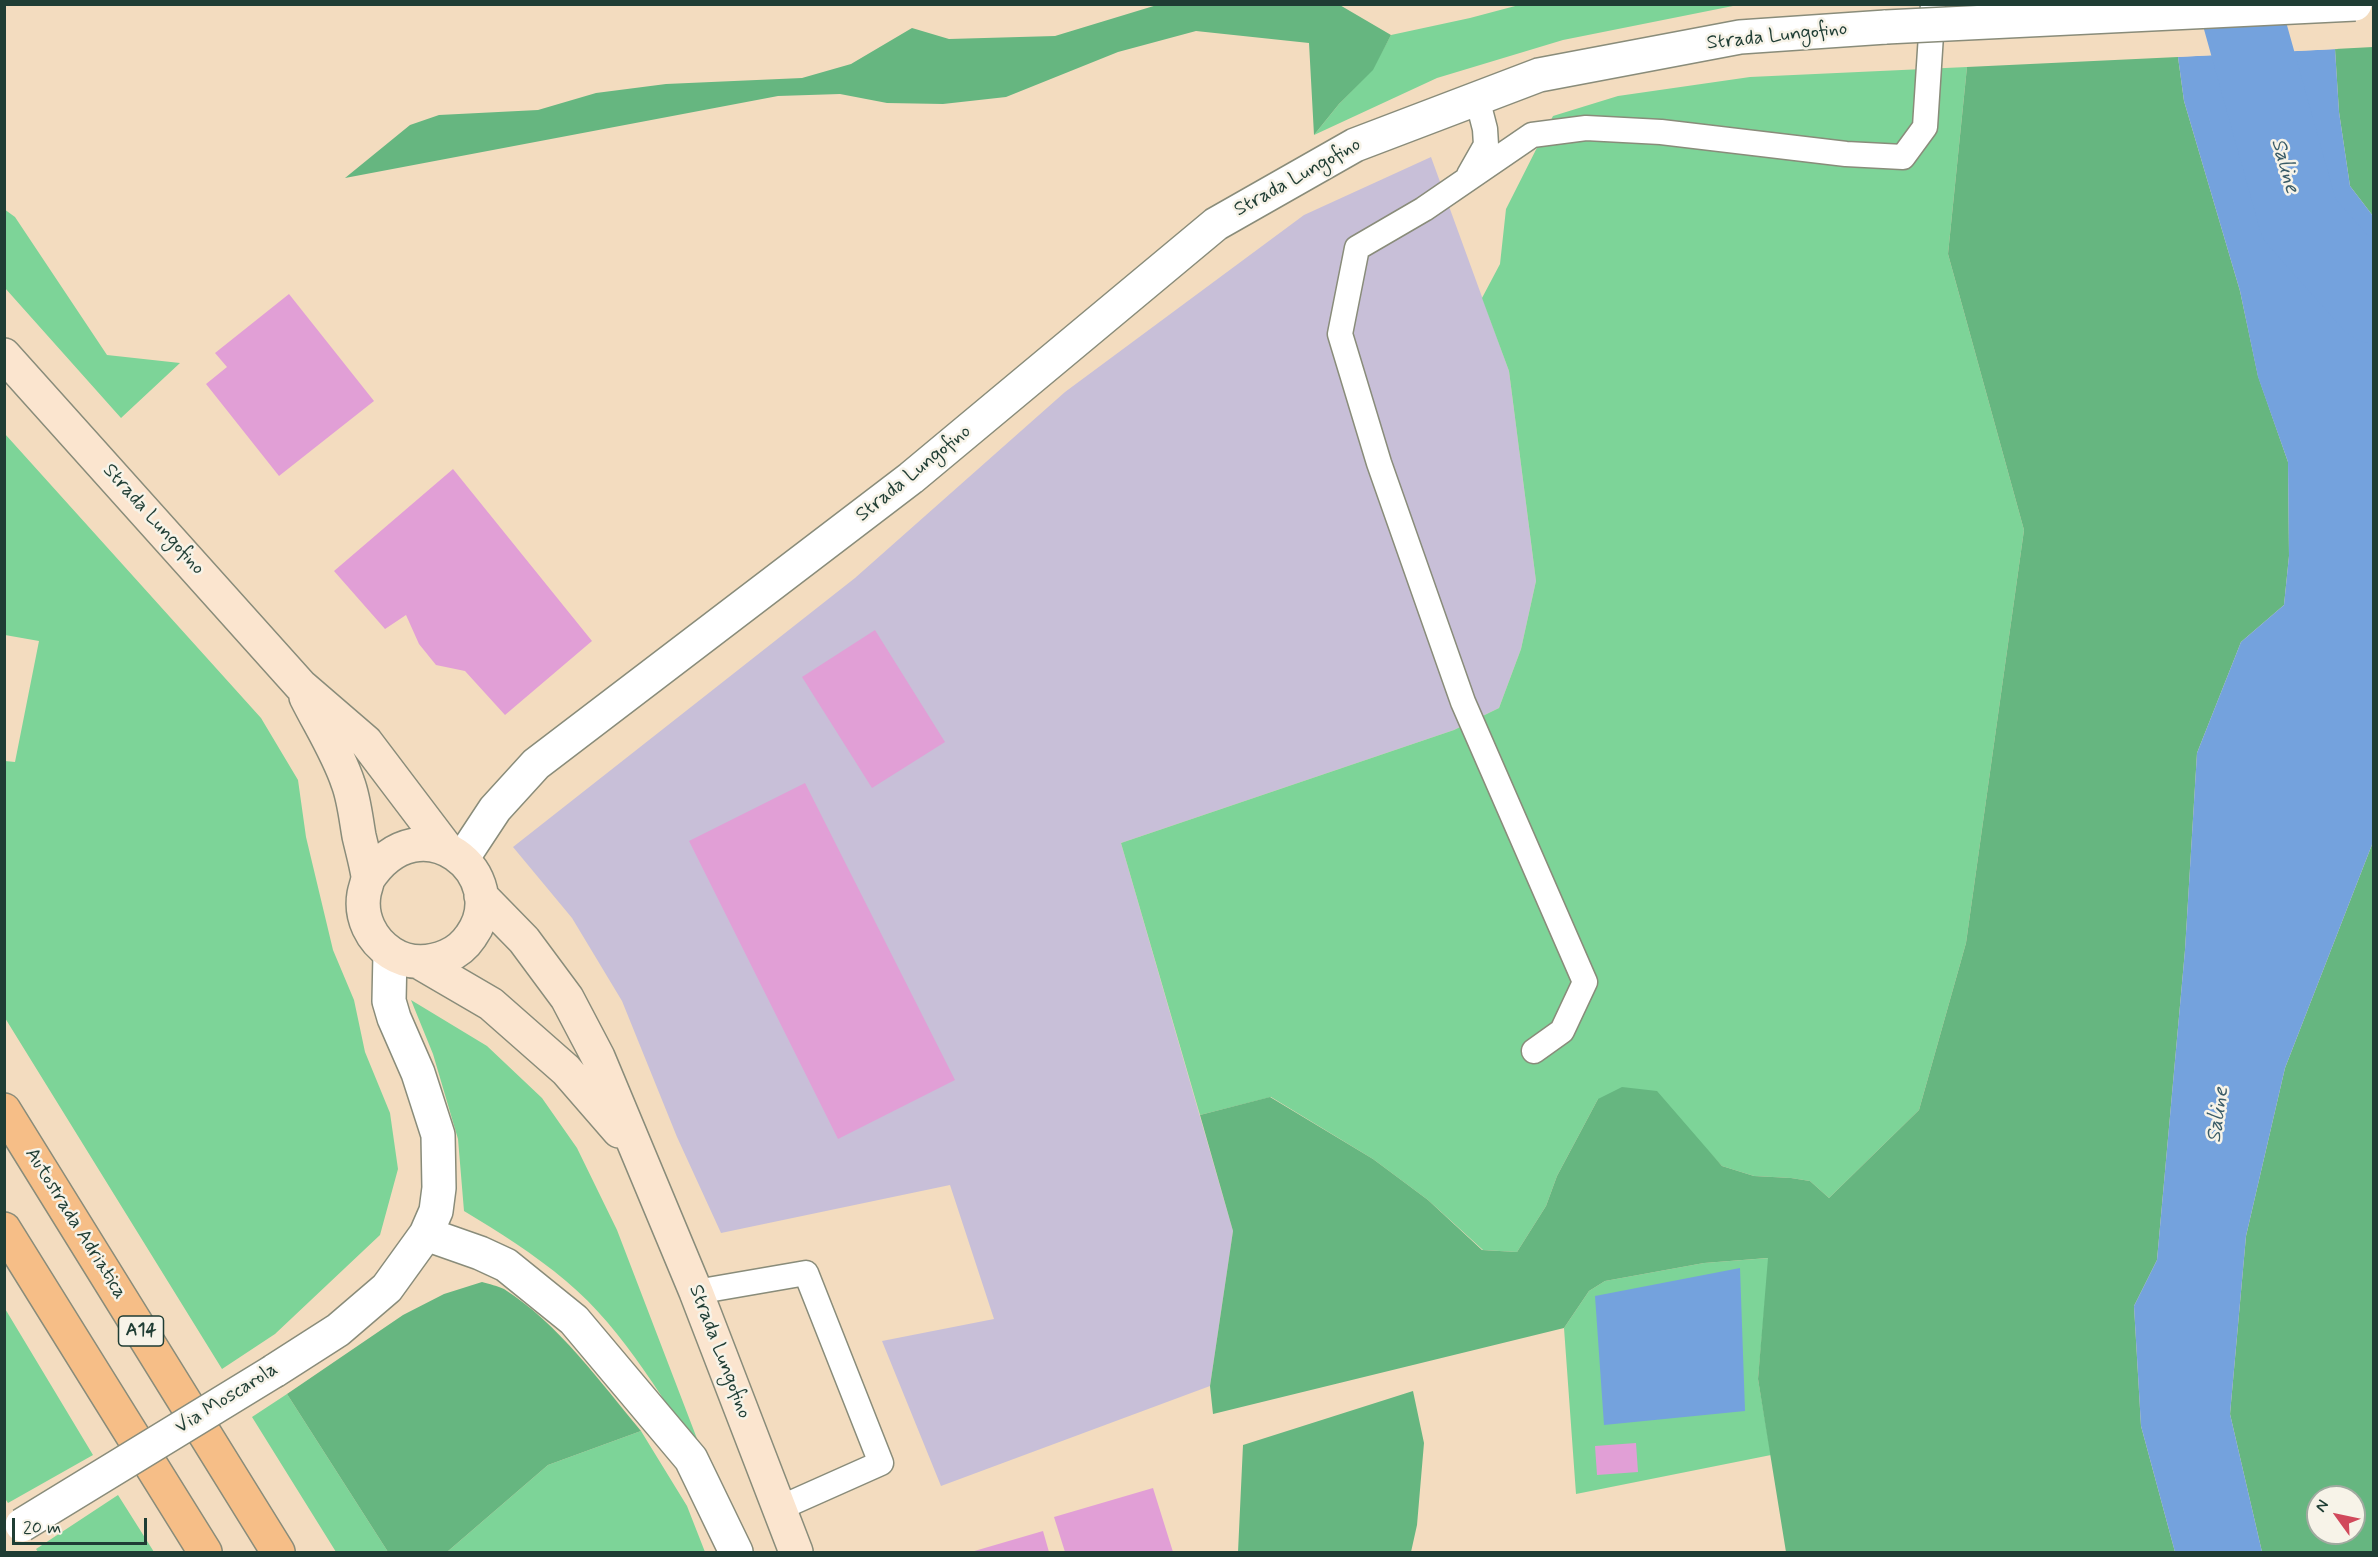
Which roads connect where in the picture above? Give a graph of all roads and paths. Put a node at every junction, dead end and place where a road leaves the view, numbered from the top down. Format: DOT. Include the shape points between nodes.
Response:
graph roads {
  1 [pos="1933,4"];
  2 [pos="2355,4"];
  3 [pos="1477,98"];
  4 [pos="1466,180"];
  5 [pos="4,354"];
  6 [pos="301,686"];
  7 [pos="454,854"];
  8 [pos="368,879"];
  9 [pos="481,896"];
  10 [pos="405,958"];
  11 [pos="1534,1051"];
  12 [pos="4,1110"];
  13 [pos="638,1153"];
  14 [pos="4,1229"];
  15 [pos="426,1234"];
  16 [pos="696,1292"];
  17 [pos="780,1508"];
  18 [pos="13,1531"];
  19 [pos="205,1552"];
  20 [pos="278,1552"];
  21 [pos="736,1552"];
  22 [pos="796,1552"];
  1 -- 4 [label="lane" via="1925,127 1903,157 1586,128 1532,135"];
  2 -- 3 [label="street, Strada Lungofino, bridge" via="1740,37 1539,75"];
  3 -- 4 [label="lane" via="1486,145"];
  3 -- 7 [label="street, Strada Lungofino" via="1355,145 1216,224 910,478 536,764"];
  4 -- 11 [label="lane" via="1357,248 1340,334 1379,463 1463,702 1585,982 1562,1031"];
  5 -- 6 [label="main road, Strada Lungofino"];
  6 -- 7 [label="main road, Strada Lungofino" via="366,742"];
  6 -- 8 [label="main road, Strada Lungofino" via="348,783"];
  7 -- 8 [label="main road" via="428,844 410,845 378,863"];
  7 -- 9 [label="main road, Strada Lungofino" via="478,882"];
  8 -- 10 [label="main road, Strada Lungofino" via="364,895 368,928 377,942"];
  9 -- 10 [label="main road" via="476,930 465,944 437,960"];
  9 -- 13 [label="main road, Strada Lungofino" via="524,940 567,998 598,1057"];
  10 -- 13 [label="main road, Strada Lungofino" via="491,1004 566,1070"];
  10 -- 15 [label="street, Via Moscarola" via="389,1001 438,1135 439,1188 436,1211"];
  12 -- 20 [label="highway, Autostrada Adriatica / A14"];
  13 -- 16 [label="main road, Strada Lungofino"];
  14 -- 19 [label="highway"];
  15 -- 18 [label="street, Via Moscarola, bridge" via="387,1288 338,1330"];
  15 -- 21 [label="street" via="506,1265 574,1320 691,1460"];
  16 -- 17 [label="main road, Strada Lungofino"];
  16 -- 17 [label="lane" via="806,1273 882,1462"];
  17 -- 22 [label="main road, Strada Lungofino"];
}
